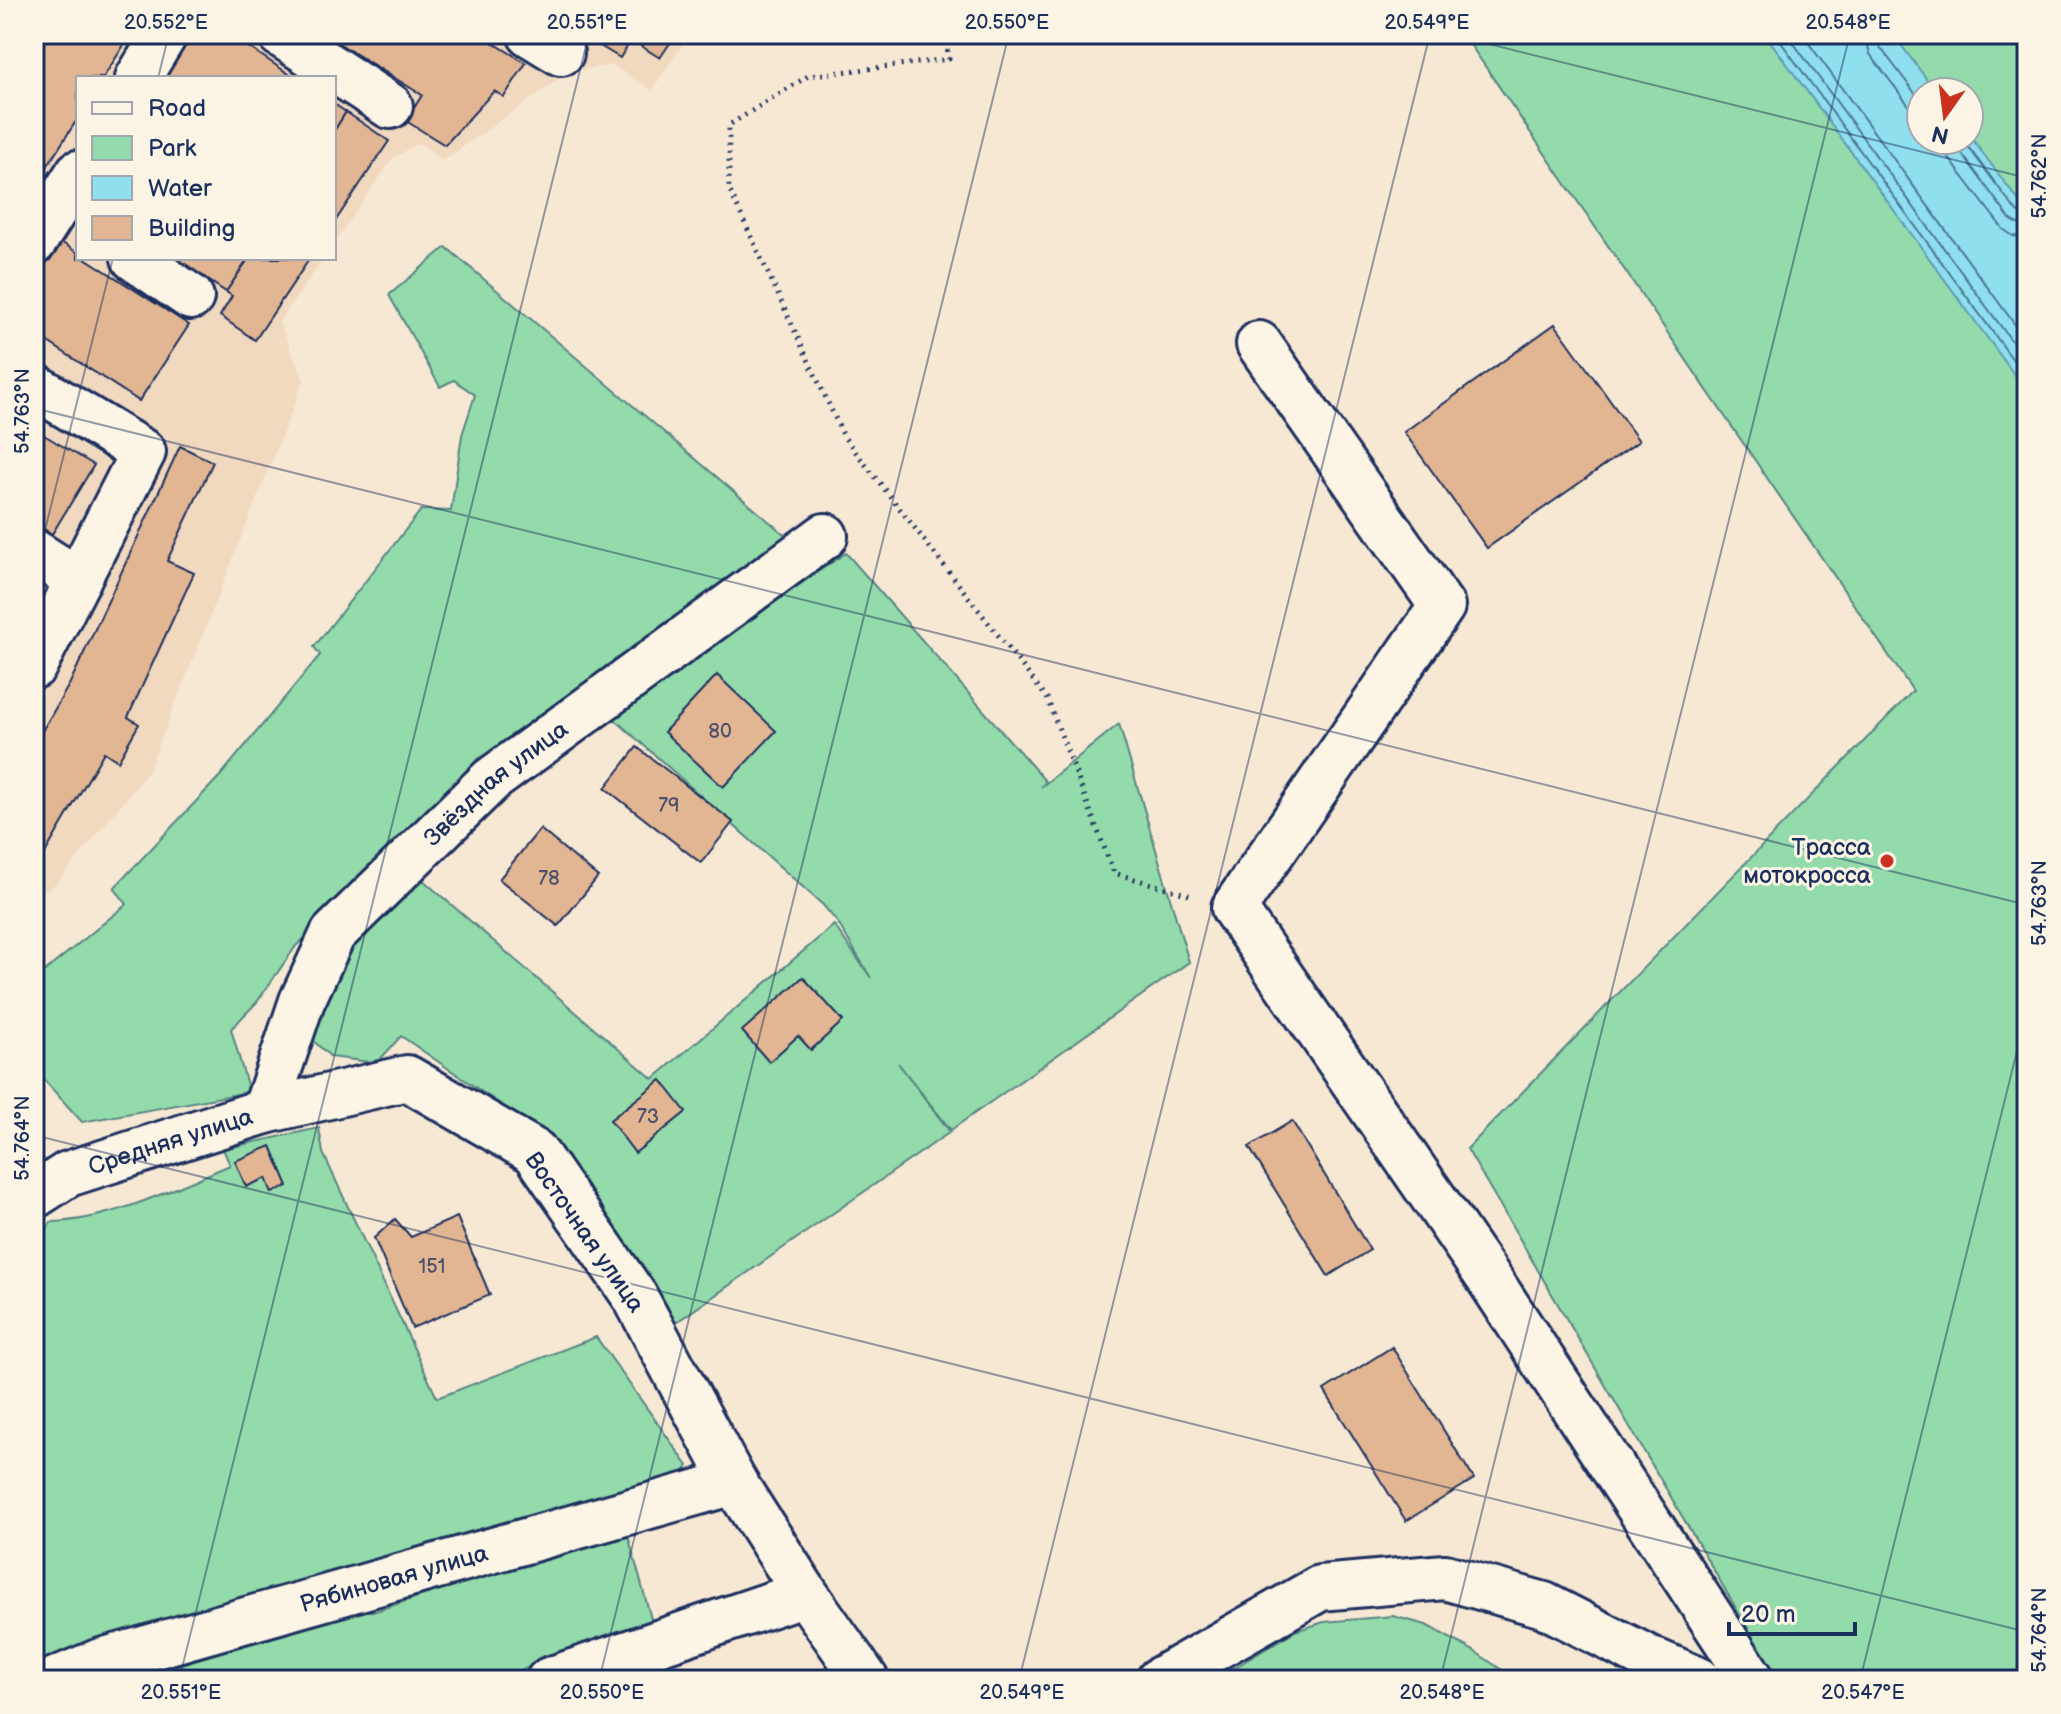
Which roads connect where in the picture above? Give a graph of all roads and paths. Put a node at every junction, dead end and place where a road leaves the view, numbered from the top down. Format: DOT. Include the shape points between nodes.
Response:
graph roads {
  1 [pos="165,34"];
  2 [pos="280,34"];
  3 [pos="945,34"];
  4 [pos="139,76"];
  5 [pos="390,106"];
  6 [pos="71,200"];
  7 [pos="34,242"];
  8 [pos="137,260"];
  9 [pos="191,297"];
  10 [pos="1259,344"];
  11 [pos="34,386"];
  12 [pos="825,536"];
  13 [pos="34,552"];
  14 [pos="78,580"];
  15 [pos="34,666"];
  16 [pos="1234,908"];
  17 [pos="265,1111"];
  18 [pos="34,1196"];
  19 [pos="734,1482"];
  20 [pos="805,1593"];
  21 [pos="55,1680"];
  22 [pos="549,1680"];
  23 [pos="866,1680"];
  24 [pos="1159,1680"];
  25 [pos="1699,1680"];
  26 [pos="1752,1680"];
  1 -- 4 [label="street"];
  2 -- 5 [label="street"];
  3 -- 16 [label="path" via="949,59 808,76 729,125 729,189 844,437 1047,698 1114,873"];
  6 -- 7 [label="street"];
  8 -- 9 [label="street"];
  10 -- 16 [label="street" via="1442,606"];
  11 -- 14 [label="street" via="143,452"];
  12 -- 17 [label="street, Звёздная улица" via="491,780 333,934 302,1001"];
  13 -- 14 [label="street"];
  14 -- 15 [label="street"];
  16 -- 26 [label="street" via="1488,1277"];
  17 -- 18 [label="street, Средняя улица" via="68,1174"];
  17 -- 19 [label="street, Восточная улица" via="407,1078 535,1152 635,1297"];
  19 -- 20 [label="street, Восточная улица"];
  19 -- 21 [label="street, Рябиновая улица" via="98,1662"];
  20 -- 22 [label="street"];
  20 -- 23 [label="street, Восточная улица"];
  24 -- 25 [label="street" via="1320,1588 1445,1577 1544,1605"];
}
